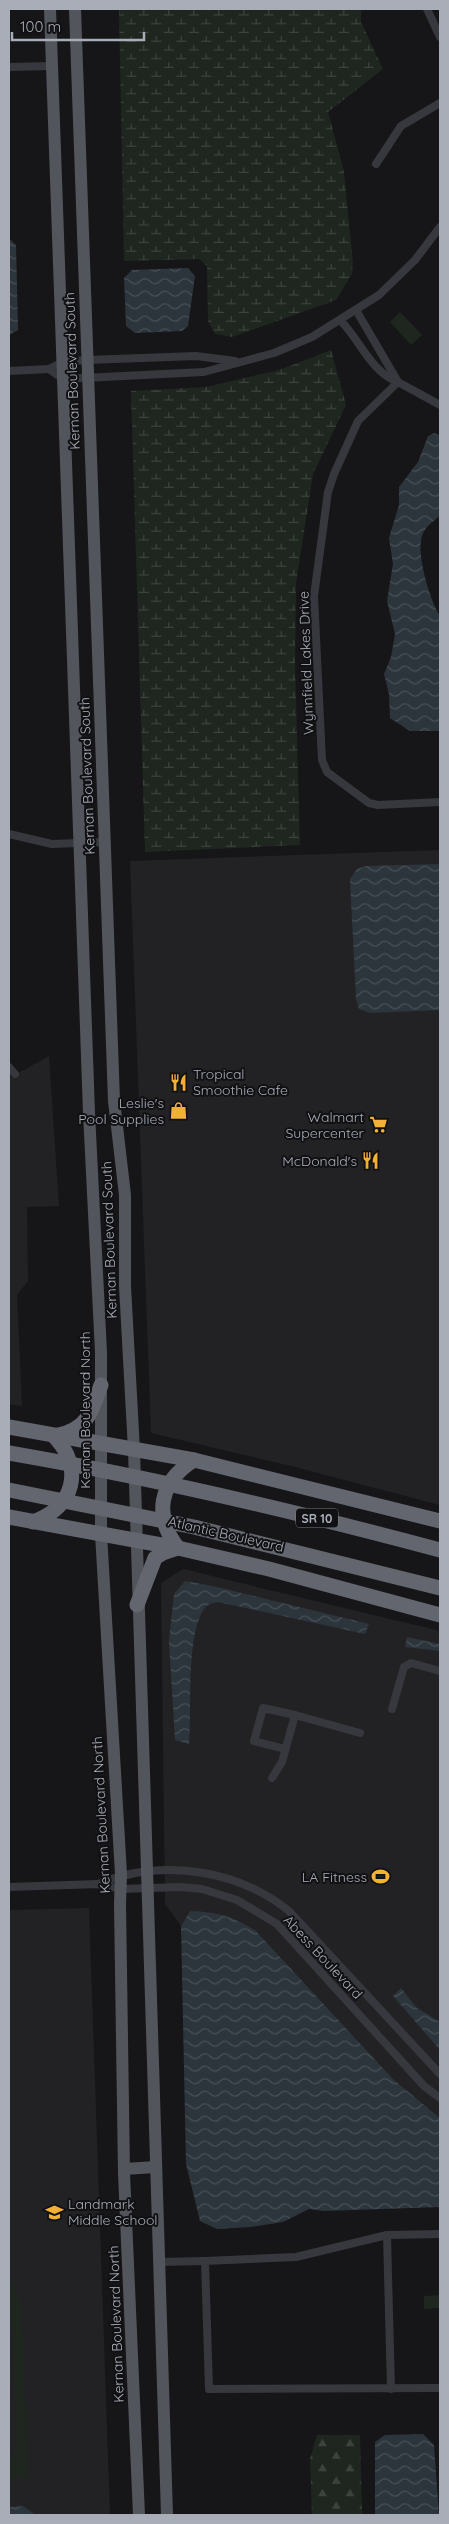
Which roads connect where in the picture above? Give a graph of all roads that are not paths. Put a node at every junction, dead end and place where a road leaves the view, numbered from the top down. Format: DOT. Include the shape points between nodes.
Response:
graph roads {
  1 [pos="50,9"];
  2 [pos="75,9"];
  3 [pos="426,9"];
  4 [pos="440,37"];
  5 [pos="51,66"];
  6 [pos="9,68"];
  7 [pos="440,103"];
  8 [pos="376,164"];
  9 [pos="440,227"];
  10 [pos="356,310"];
  11 [pos="340,320"];
  12 [pos="87,360"];
  13 [pos="63,362"];
  14 [pos="237,362"];
  15 [pos="49,369"];
  16 [pos="9,371"];
  17 [pos="87,378"];
  18 [pos="64,380"];
  19 [pos="398,382"];
  20 [pos="440,405"];
  21 [pos="440,802"];
  22 [pos="9,834"];
  23 [pos="104,842"];
  24 [pos="80,844"];
  25 [pos="89,1113"];
  26 [pos="101,1385"];
  27 [pos="9,1427"];
  28 [pos="54,1436"];
  29 [pos="101,1444"];
  30 [pos="134,1450"];
  31 [pos="9,1453"];
  32 [pos="194,1460"];
  33 [pos="9,1490"];
  34 [pos="9,1517"];
  35 [pos="440,1521"];
  36 [pos="34,1522"];
  37 [pos="102,1534"];
  38 [pos="137,1541"];
  39 [pos="178,1548"];
  40 [pos="440,1550"];
  41 [pos="440,1588"];
  42 [pos="137,1605"];
  43 [pos="440,1615"];
  44 [pos="440,1672"];
  45 [pos="392,1709"];
  46 [pos="294,1715"];
  47 [pos="360,1733"];
  48 [pos="285,1749"];
  49 [pos="272,1778"];
  50 [pos="148,1872"];
  51 [pos="121,1874"];
  52 [pos="98,1884"];
  53 [pos="9,1888"];
  54 [pos="122,1889"];
  55 [pos="148,1889"];
  56 [pos="440,2074"];
  57 [pos="440,2098"];
  58 [pos="156,2167"];
  59 [pos="124,2168"];
  60 [pos="440,2234"];
  61 [pos="387,2235"];
  62 [pos="205,2261"];
  63 [pos="159,2262"];
  64 [pos="440,2388"];
  65 [pos="391,2389"];
  66 [pos="138,2515"];
  67 [pos="167,2515"];
  1 -- 5 [label="main road, Kernan Boulevard South"];
  2 -- 12 [label="main road, Kernan Boulevard South"];
  3 -- 4 [label="street"];
  5 -- 6 [label="street"];
  5 -- 13 [label="main road, Kernan Boulevard South"];
  7 -- 8 [label="street" via="401,126"];
  9 -- 10 [label="street" via="415,260 379,296"];
  10 -- 11 [label="street"];
  10 -- 19 [label="street"];
  11 -- 14 [label="street" via="312,337 274,353"];
  11 -- 19 [label="street" via="379,370"];
  12 -- 13 [label="street"];
  12 -- 14 [label="street" via="196,356"];
  12 -- 17 [label="main road, Kernan Boulevard South"];
  13 -- 15 [label="street"];
  13 -- 18 [label="main road, Kernan Boulevard South"];
  14 -- 17 [label="street" via="189,374"];
  15 -- 16 [label="street"];
  15 -- 18 [label="street"];
  17 -- 18 [label="street"];
  17 -- 23 [label="main road, Kernan Boulevard South"];
  18 -- 24 [label="main road, Kernan Boulevard South"];
  19 -- 20 [label="street"];
  19 -- 21 [label="street, Wynnfield Lakes Drive" via="358,421 328,492 314,596 322,760 327,772 369,803"];
  22 -- 24 [label="street" via="52,844"];
  23 -- 24 [label="street"];
  23 -- 30 [label="main road, Kernan Boulevard South" via="114,1101 125,1195 125,1286"];
  24 -- 25 [label="main road, Kernan Boulevard South"];
  25 -- 26 [label="main road, Kernan Boulevard North"];
  26 -- 28 [label="highway" via="90,1415 82,1424 70,1432"];
  26 -- 29 [label="main road, Kernan Boulevard North"];
  27 -- 28 [label="highway"];
  28 -- 29 [label="highway"];
  28 -- 36 [label="highway" via="70,1458 71,1485 58,1509"];
  29 -- 30 [label="highway"];
  29 -- 37 [label="main road, Kernan Boulevard North"];
  30 -- 32 [label="highway"];
  30 -- 38 [label="main road, Kernan Boulevard South"];
  31 -- 40 [label="highway, SR 10" via="283,1509"];
  32 -- 35 [label="highway"];
  32 -- 39 [label="highway" via="174,1476 163,1500 165,1526"];
  33 -- 41 [label="highway, Atlantic Boulevard" via="194,1527"];
  34 -- 36 [label="highway"];
  36 -- 37 [label="highway"];
  37 -- 38 [label="highway"];
  37 -- 51 [label="main road, Kernan Boulevard North"];
  38 -- 39 [label="highway"];
  38 -- 42 [label="main road"];
  39 -- 42 [label="highway" via="155,1558"];
  39 -- 43 [label="highway"];
  42 -- 50 [label="main road"];
  44 -- 45 [label="street" via="411,1663 404,1667"];
  46 -- 47 [label="street"];
  46 -- 48 [label="street"];
  46 -- 48 [label="street" via="263,1708 260,1716 254,1741"];
  48 -- 49 [label="street" via="282,1762"];
  50 -- 51 [label="street, Abess Boulevard"];
  50 -- 55 [label="main road"];
  50 -- 56 [label="street, Abess Boulevard" via="183,1870 211,1873 277,1901 290,1911"];
  51 -- 52 [label="street, Abess Boulevard"];
  51 -- 54 [label="main road, Kernan Boulevard North"];
  52 -- 53 [label="street, Abess Boulevard"];
  52 -- 54 [label="street, Abess Boulevard"];
  54 -- 55 [label="street, Abess Boulevard"];
  54 -- 59 [label="main road, Kernan Boulevard North"];
  55 -- 57 [label="street, Abess Boulevard" via="202,1889 237,1900 271,1920 424,2086"];
  55 -- 58 [label="main road"];
  58 -- 59 [label="main road"];
  58 -- 63 [label="main road"];
  59 -- 66 [label="main road, Kernan Boulevard North"];
  60 -- 61 [label="street"];
  61 -- 62 [label="street" via="296,2258"];
  61 -- 65 [label="street"];
  62 -- 63 [label="street"];
  62 -- 65 [label="street" via="209,2390"];
  63 -- 67 [label="main road"];
  64 -- 65 [label="street"];
}
